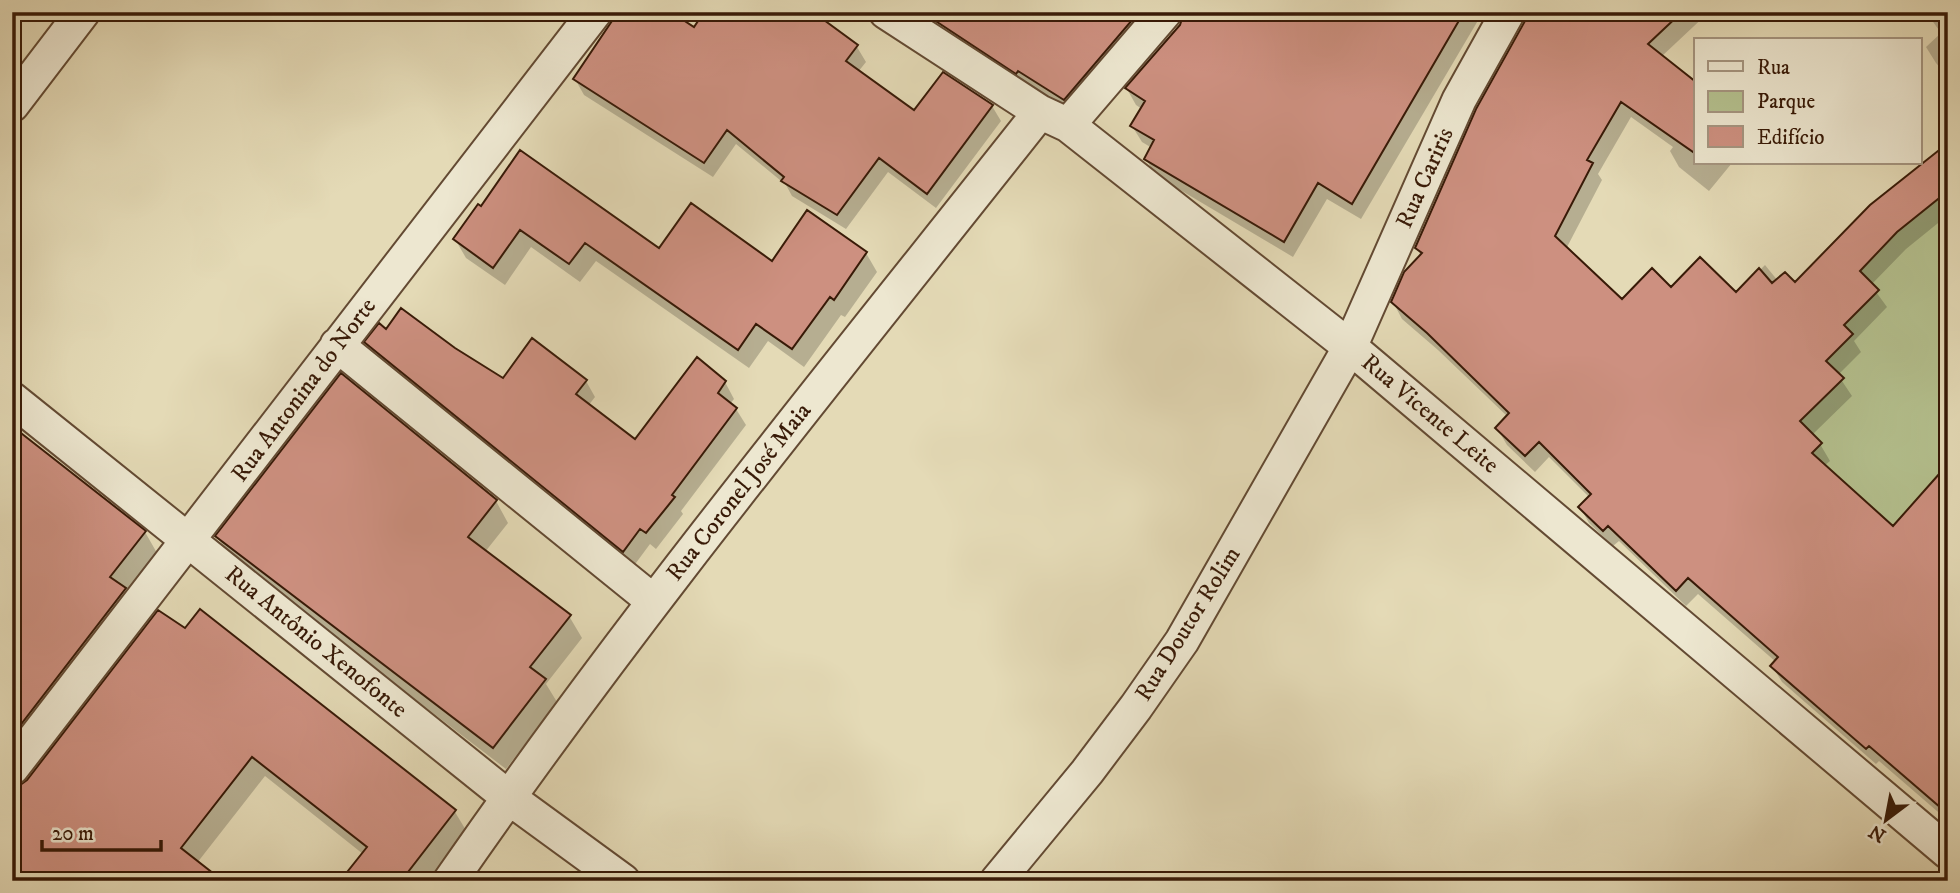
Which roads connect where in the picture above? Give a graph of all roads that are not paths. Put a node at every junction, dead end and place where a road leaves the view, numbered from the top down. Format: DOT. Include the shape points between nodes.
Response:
graph roads {
  1 [pos="83,12"];
  2 [pos="595,12"];
  3 [pos="886,12"];
  4 [pos="1165,12"];
  5 [pos="1508,12"];
  6 [pos="12,105"];
  7 [pos="1054,119"];
  8 [pos="337,345"];
  9 [pos="1350,347"];
  10 [pos="12,399"];
  11 [pos="190,540"];
  12 [pos="653,601"];
  13 [pos="12,768"];
  14 [pos="508,797"];
  15 [pos="1948,852"];
  16 [pos="450,881"];
  17 [pos="623,881"];
  18 [pos="996,881"];
  1 -- 6 [label="street"];
  2 -- 8 [label="street, Rua Antonina do Norte"];
  3 -- 7 [label="street, Rua Vicente Leite"];
  4 -- 7 [label="street, Rua Coronel José Maia"];
  5 -- 9 [label="street, Rua Cariris" via="1459,100"];
  7 -- 9 [label="street, Rua Vicente Leite"];
  7 -- 12 [label="street, Rua Coronel José Maia"];
  8 -- 11 [label="street, Rua Antonina do Norte"];
  8 -- 12 [label="street"];
  9 -- 15 [label="street, Rua Vicente Leite"];
  9 -- 18 [label="street, Rua Doutor Rolim" via="1182,641 1087,772"];
  10 -- 11 [label="street, Rua Antônio Xenofonte"];
  11 -- 13 [label="street, Rua Antonina do Norte"];
  11 -- 14 [label="street, Rua Antônio Xenofonte"];
  12 -- 14 [label="street, Rua Coronel José Maia"];
  14 -- 16 [label="street, Rua Coronel José Maia"];
  14 -- 17 [label="street, Rua Antônio Xenofonte"];
}
